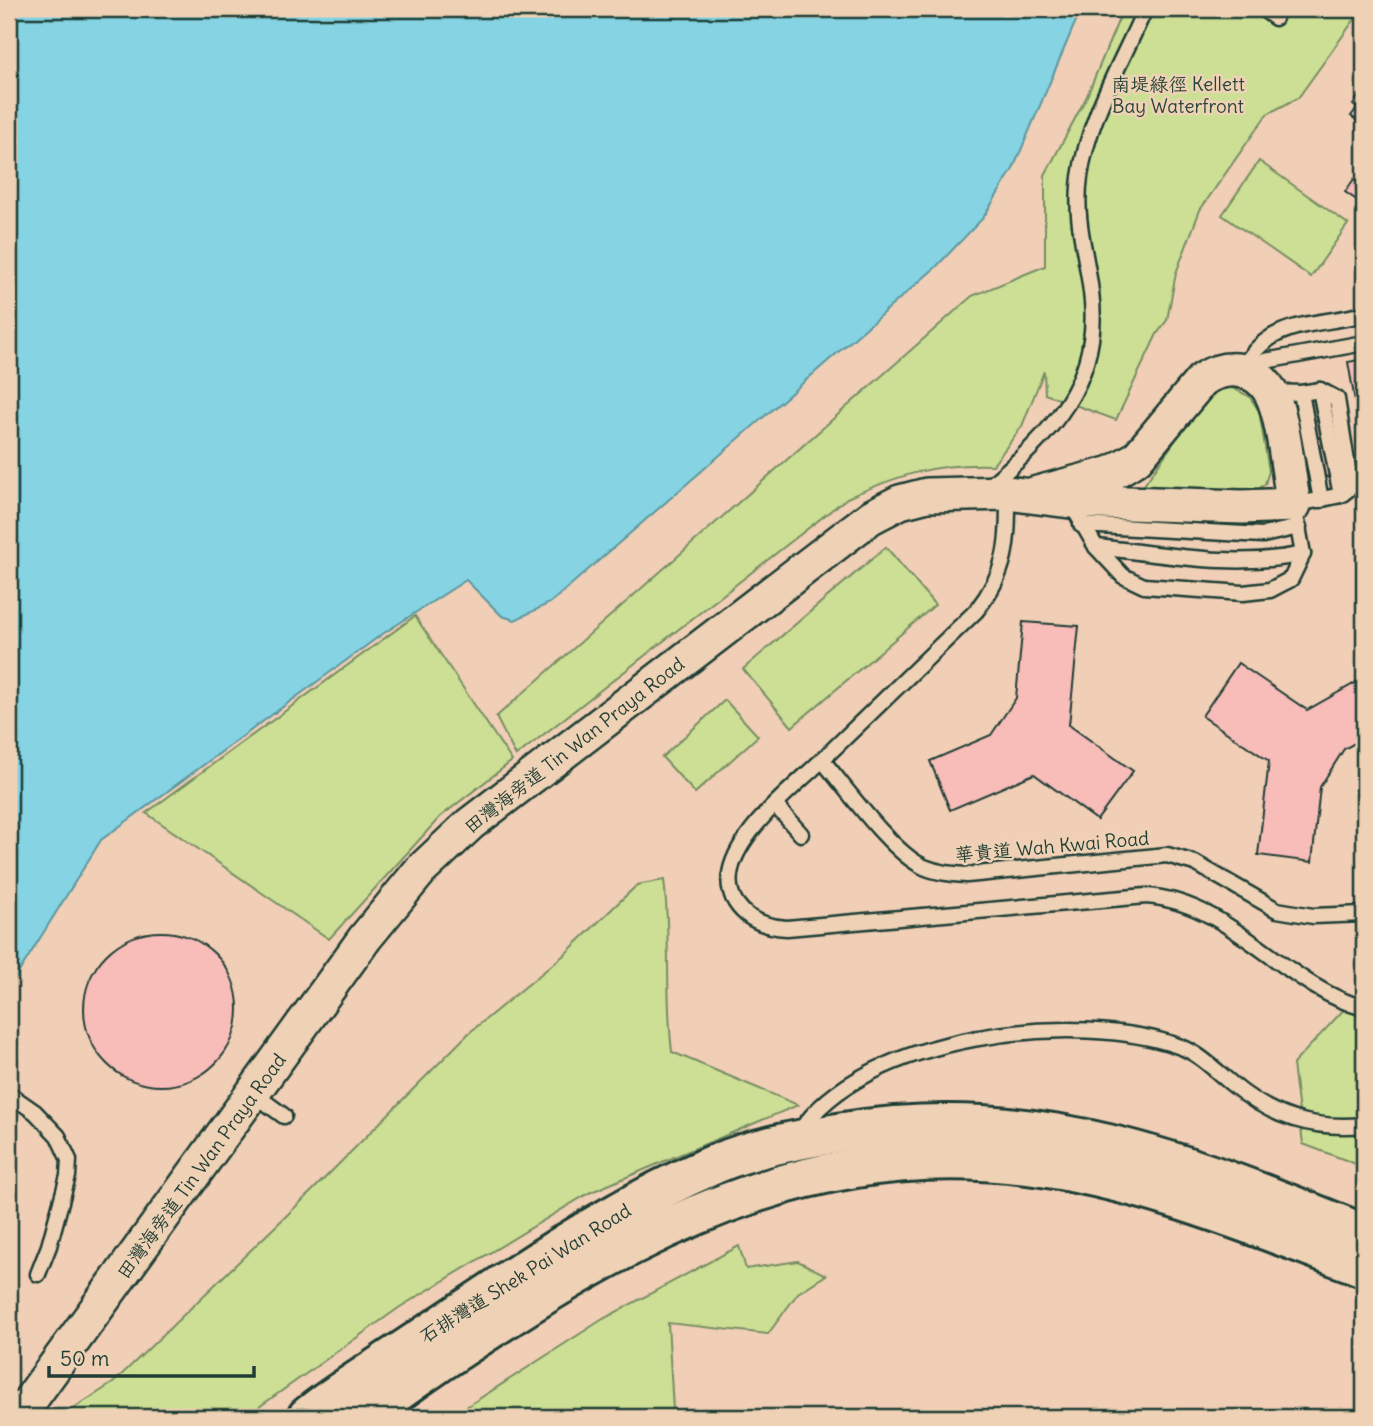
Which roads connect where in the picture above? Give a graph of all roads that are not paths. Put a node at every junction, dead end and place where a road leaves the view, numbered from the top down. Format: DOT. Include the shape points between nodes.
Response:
graph roads {
  1 [pos="1145,9"];
  2 [pos="1263,9"];
  3 [pos="1275,18"];
  4 [pos="1364,314"];
  5 [pos="1364,343"];
  6 [pos="1242,370"];
  7 [pos="1286,392"];
  8 [pos="1007,494"];
  9 [pos="1305,511"];
  10 [pos="1075,513"];
  11 [pos="1096,547"];
  12 [pos="1303,554"];
  13 [pos="822,760"];
  14 [pos="776,806"];
  15 [pos="801,834"];
  16 [pos="1364,914"];
  17 [pos="1364,1008"];
  18 [pos="9,1094"];
  19 [pos="254,1094"];
  20 [pos="284,1116"];
  21 [pos="1364,1125"];
  22 [pos="794,1140"];
  23 [pos="1364,1234"];
  24 [pos="1364,1267"];
  25 [pos="38,1274"];
  26 [pos="18,1417"];
  27 [pos="307,1417"];
  28 [pos="364,1417"];
  1 -- 8 [label="lane" via="1091,131 1080,175 1077,221 1091,293 1093,334 1088,361 1078,389 1032,450"];
  2 -- 3 [label="lane"];
  4 -- 6 [label="lane" via="1275,333 1251,353"];
  5 -- 6 [label="lane" via="1265,361"];
  6 -- 7 [label="street"];
  6 -- 8 [label="street, 田灣海旁道 Tin Wan Praya Road" via="1221,370 1202,380 1146,449 1112,474"];
  7 -- 9 [label="street"];
  7 -- 9 [label="lane" via="1320,390 1341,495"];
  8 -- 10 [label="street, 田灣海旁道 Tin Wan Praya Road"];
  8 -- 13 [label="lane" via="1007,545 1002,571 990,592 976,611"];
  8 -- 19 [label="street, 田灣海旁道 Tin Wan Praya Road" via="928,495 900,502 871,517 470,824 420,871 365,938"];
  9 -- 10 [label="street, 田灣海旁道 Tin Wan Praya Road" via="1242,507"];
  9 -- 12 [label="lane"];
  10 -- 11 [label="lane"];
  11 -- 12 [label="lane" via="1230,561 1267,562"];
  11 -- 12 [label="lane" via="1123,576 1144,586 1243,593 1270,590 1291,579"];
  13 -- 14 [label="lane"];
  13 -- 16 [label="lane, 華貴道 Wah Kwai Road" via="903,853 923,867 968,875 1167,855 1195,863 1277,910 1313,916"];
  14 -- 15 [label="lane"];
  14 -- 17 [label="lane" via="742,842 728,879 731,896 741,911 771,927 1168,897 1216,918 1338,999"];
  18 -- 25 [label="lane" via="58,1136 69,1160"];
  19 -- 20 [label="lane"];
  19 -- 26 [label="street, 田灣海旁道 Tin Wan Praya Road"];
  21 -- 22 [label="lane" via="1317,1125 1285,1118 1258,1105 1184,1048 1110,1031 1067,1031 937,1048 875,1070 812,1112"];
  22 -- 23 [label="main road, 石排灣道 Shek Pai Wan Road" via="879,1127 947,1123 1006,1125 1078,1136 1222,1177"];
  22 -- 27 [label="main road, 石排灣道 Shek Pai Wan Road" via="717,1163 625,1207"];
  24 -- 28 [label="main road, 石排灣道 Shek Pai Wan Road" via="1212,1211 1071,1173 973,1161 870,1165 762,1188 660,1230 547,1293"];
}
